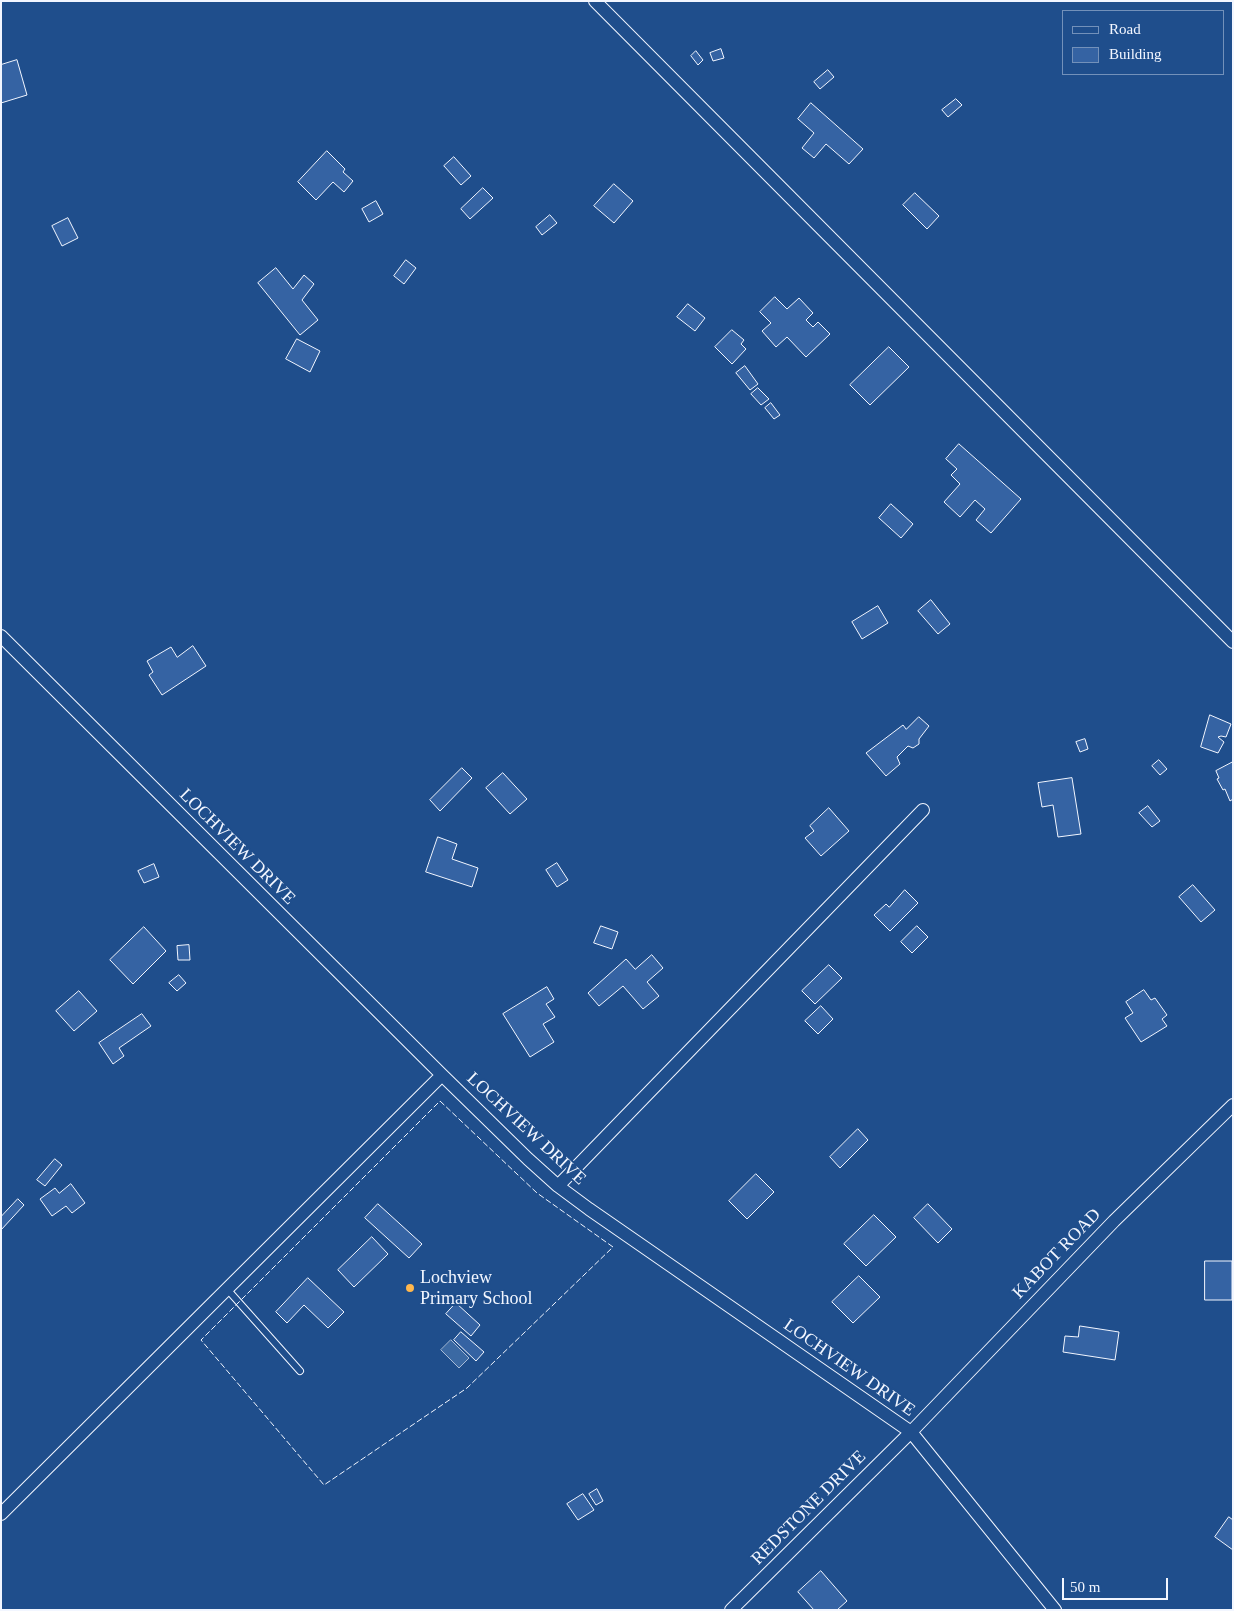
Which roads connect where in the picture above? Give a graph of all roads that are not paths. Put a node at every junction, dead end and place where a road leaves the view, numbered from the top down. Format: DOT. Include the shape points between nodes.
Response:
graph roads {
  1 [pos="595,1"];
  2 [pos="1,636"];
  3 [pos="1233,642"];
  4 [pos="923,810"];
  5 [pos="442,1075"];
  6 [pos="1233,1105"];
  7 [pos="558,1186"];
  8 [pos="227,1289"];
  9 [pos="300,1371"];
  10 [pos="911,1432"];
  11 [pos="1,1514"];
  12 [pos="731,1610"];
  13 [pos="1055,1610"];
  1 -- 3 [label="street"];
  2 -- 5 [label="street, LOCHVIEW DRIVE"];
  4 -- 7 [label="street"];
  5 -- 7 [label="street, LOCHVIEW DRIVE"];
  5 -- 8 [label="street"];
  6 -- 10 [label="street, KABOT ROAD" via="1114,1221"];
  7 -- 10 [label="street, LOCHVIEW DRIVE"];
  8 -- 9 [label="lane"];
  8 -- 11 [label="street"];
  10 -- 12 [label="street, REDSTONE DRIVE"];
  10 -- 13 [label="street, LOCHVIEW DRIVE"];
}
